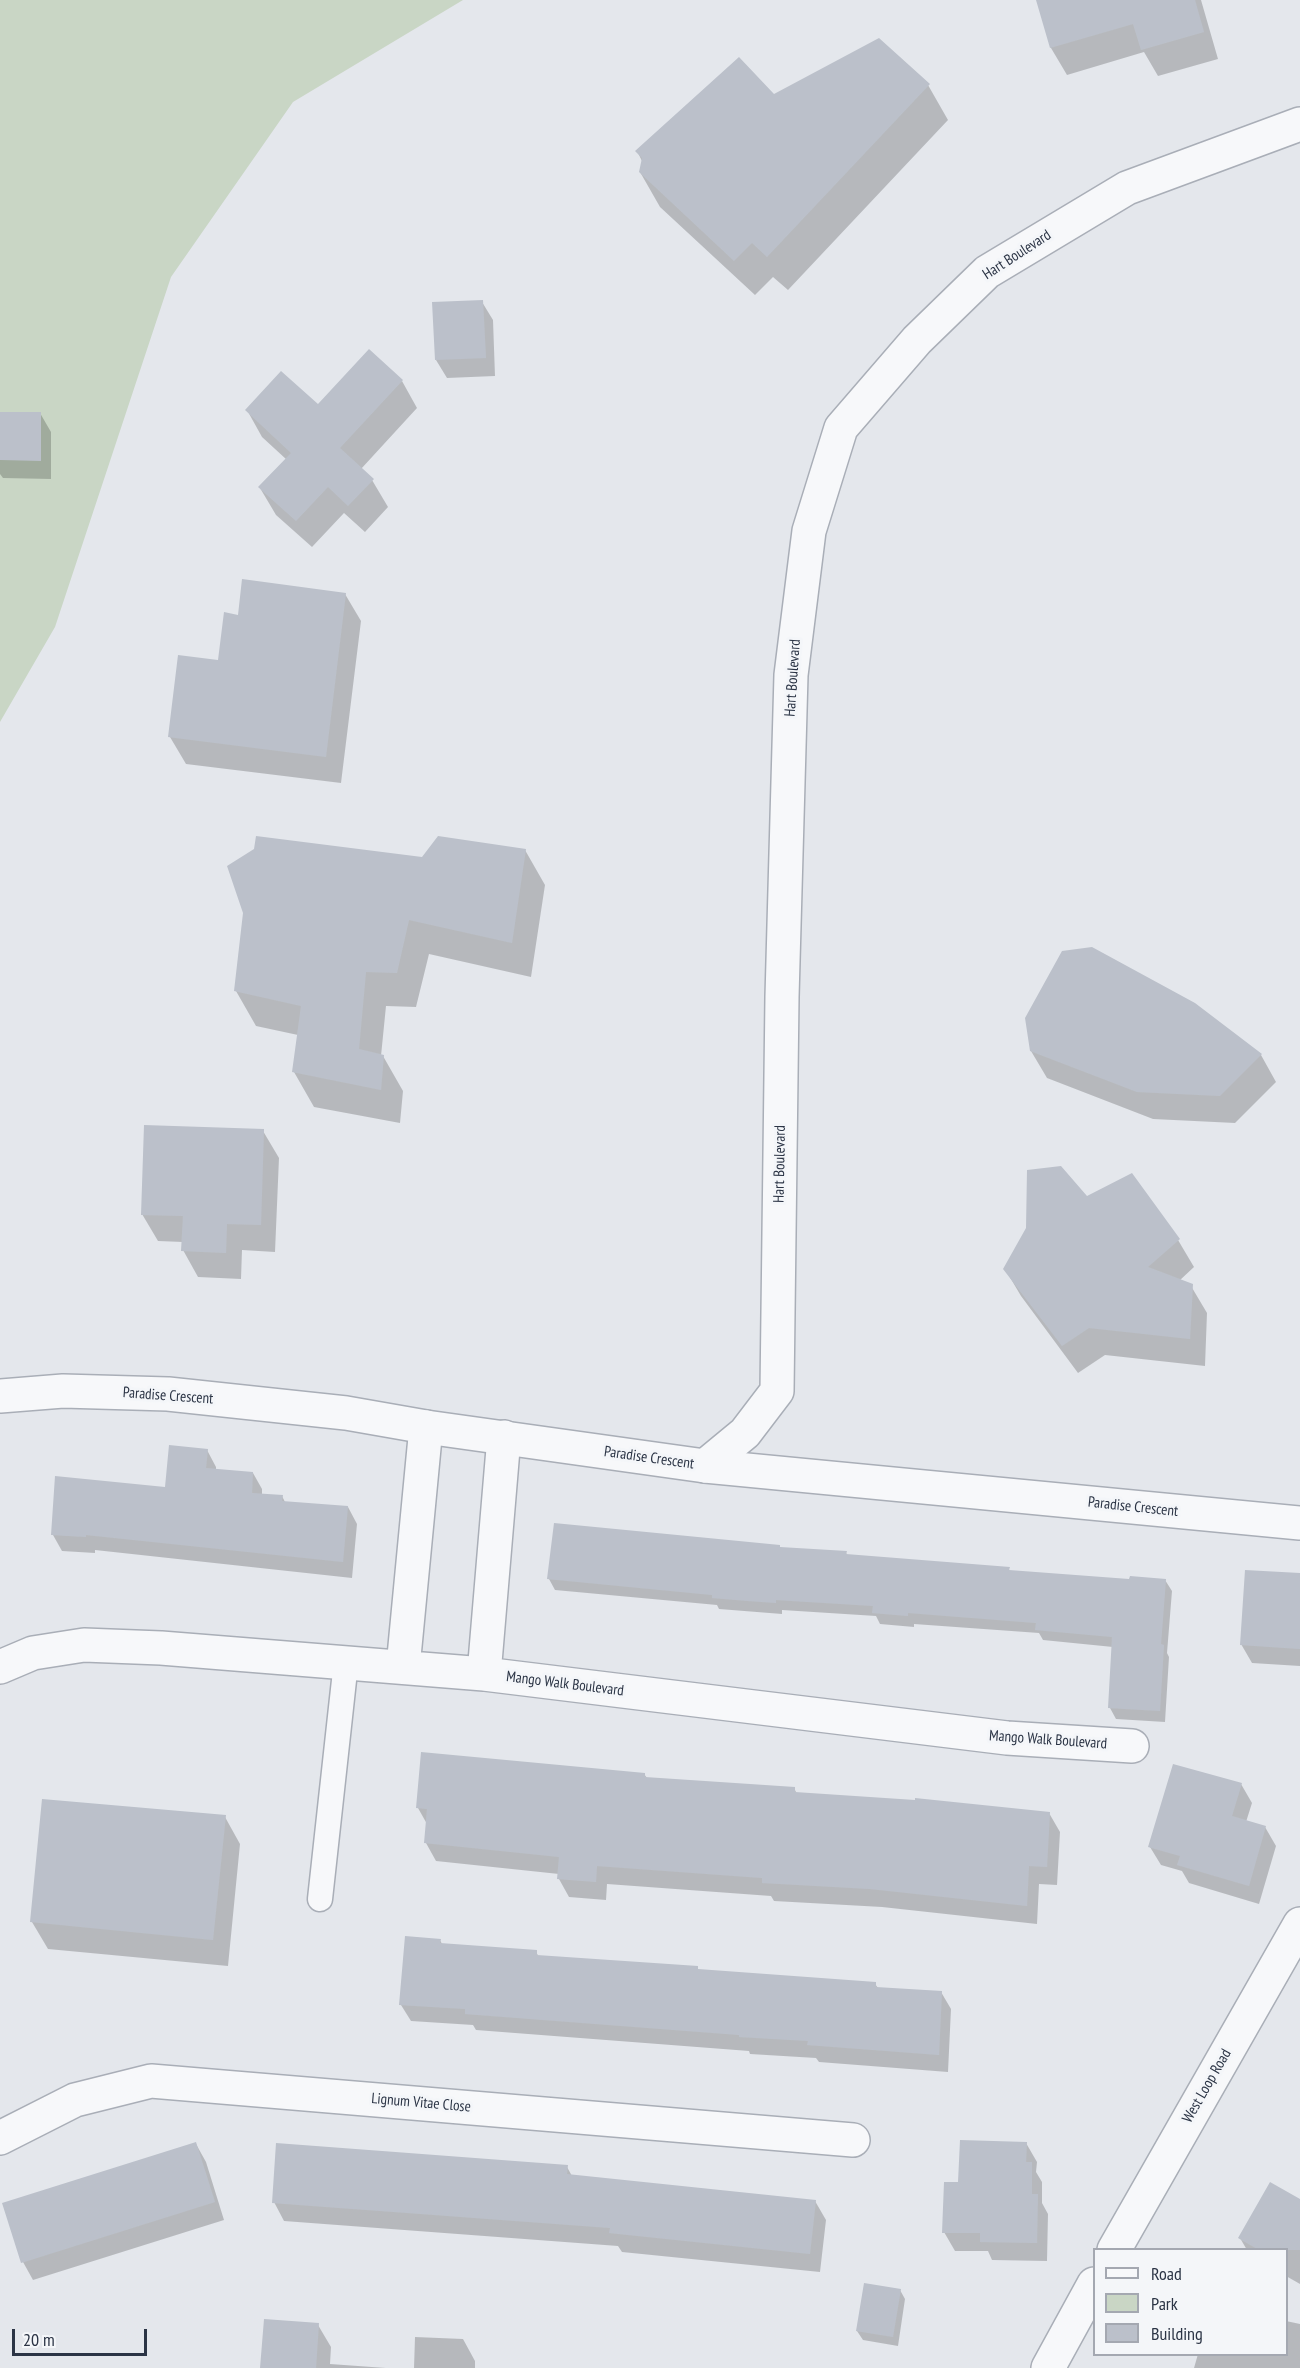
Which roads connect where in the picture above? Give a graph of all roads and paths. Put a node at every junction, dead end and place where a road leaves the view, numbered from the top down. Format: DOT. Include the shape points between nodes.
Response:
graph roads {
  1 [pos="1300,124"];
  2 [pos="0,1396"];
  3 [pos="426,1427"];
  4 [pos="504,1437"];
  5 [pos="705,1466"];
  6 [pos="1300,1523"];
  7 [pos="346,1662"];
  8 [pos="0,1667"];
  9 [pos="403,1667"];
  10 [pos="484,1674"];
  11 [pos="1132,1746"];
  12 [pos="320,1899"];
  13 [pos="1300,1924"];
  14 [pos="0,2138"];
  15 [pos="853,2140"];
  16 [pos="1115,2248"];
  17 [pos="1093,2288"];
  18 [pos="1048,2368"];
  1 -- 5 [label="street, Hart Boulevard" via="1127,188 987,272 917,340 841,428 809,531 791,675 777,1391 745,1433"];
  2 -- 3 [label="street, Paradise Crescent" via="63,1391 168,1394 346,1413"];
  3 -- 4 [label="street, Paradise Crescent"];
  3 -- 9 [label="street"];
  4 -- 5 [label="street, Paradise Crescent"];
  4 -- 10 [label="street"];
  5 -- 6 [label="street, Paradise Crescent"];
  7 -- 8 [label="street, Mango Walk Boulevard" via="84,1645 33,1653"];
  7 -- 9 [label="street, Mango Walk Boulevard"];
  7 -- 12 [label="lane"];
  9 -- 10 [label="street, Mango Walk Boulevard"];
  10 -- 11 [label="street, Mango Walk Boulevard" via="1007,1738"];
  13 -- 16 [label="street, West Loop Road"];
  14 -- 15 [label="street, Lignum Vitae Close" via="75,2100 150,2080"];
  17 -- 18 [label="street"];
}
